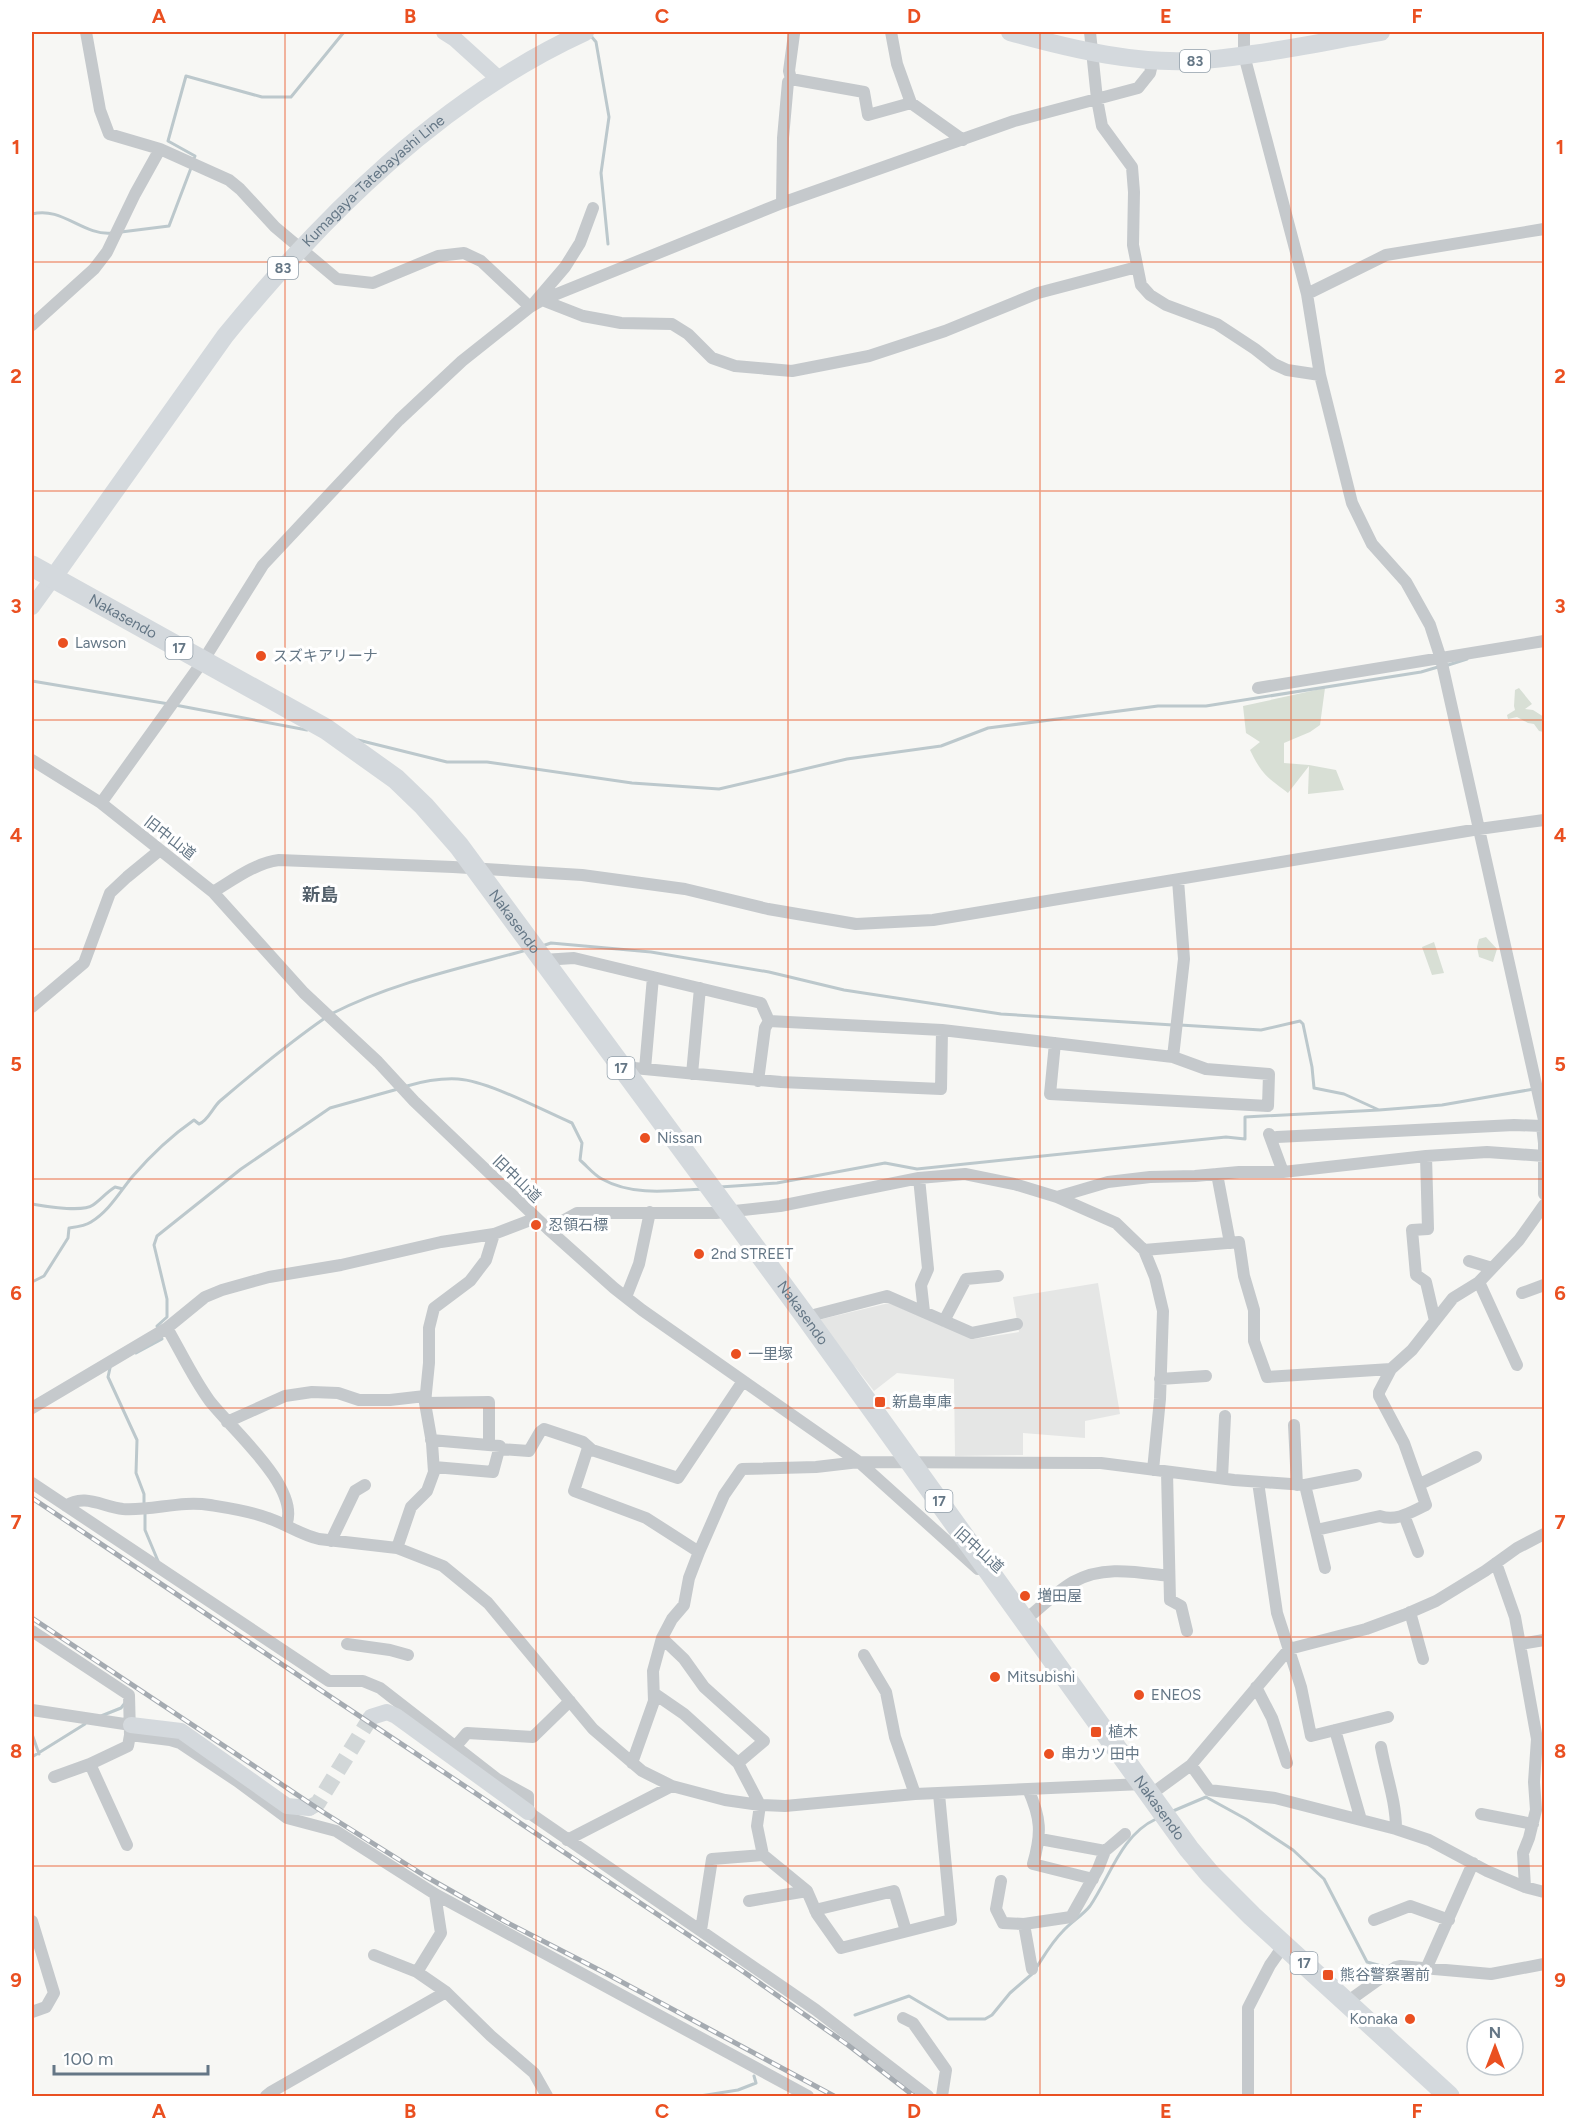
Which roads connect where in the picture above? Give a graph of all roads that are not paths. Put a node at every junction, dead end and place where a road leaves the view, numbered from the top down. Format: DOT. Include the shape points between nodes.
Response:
graph roads {
  1 [pos="86,32"];
  2 [pos="444,32"];
  3 [pos="585,32"];
  4 [pos="891,32"];
  5 [pos="1010,32"];
  6 [pos="1090,32"];
  7 [pos="1244,32"];
  8 [pos="1381,32"];
  9 [pos="794,34"];
  10 [pos="1093,51"];
  11 [pos="1244,55"];
  12 [pos="1153,60"];
  13 [pos="498,78"];
  14 [pos="791,79"];
  15 [pos="1097,99"];
  16 [pos="911,103"];
  17 [pos="963,140"];
  18 [pos="160,149"];
  19 [pos="782,203"];
  20 [pos="593,207"];
  21 [pos="1545,229"];
  22 [pos="300,250"];
  23 [pos="1137,267"];
  24 [pos="1306,294"];
  25 [pos="542,300"];
  26 [pos="530,307"];
  27 [pos="32,325"];
  28 [pos="1320,375"];
  29 [pos="32,566"];
  30 [pos="53,578"];
  31 [pos="32,607"];
  32 [pos="1545,640"];
  33 [pos="1441,658"];
  34 [pos="203,661"];
  35 [pos="1258,688"];
  36 [pos="32,760"];
  37 [pos="101,803"];
  38 [pos="1545,820"];
  39 [pos="1479,829"];
  40 [pos="160,850"];
  41 [pos="475,869"];
  42 [pos="1178,879"];
  43 [pos="213,892"];
  44 [pos="537,952"];
  45 [pos="653,977"];
  46 [pos="700,988"];
  47 [pos="32,1006"];
  48 [pos="769,1021"];
  49 [pos="942,1030"];
  50 [pos="1054,1043"];
  51 [pos="1173,1057"];
  52 [pos="645,1070"];
  53 [pos="623,1071"];
  54 [pos="692,1074"];
  55 [pos="758,1081"];
  56 [pos="1544,1123"];
  57 [pos="1426,1156"];
  58 [pos="1544,1156"];
  59 [pos="1283,1172"];
  60 [pos="1217,1174"];
  61 [pos="919,1178"];
  62 [pos="1545,1194"];
  63 [pos="715,1196"];
  64 [pos="1056,1197"];
  65 [pos="1545,1205"];
  66 [pos="650,1212"];
  67 [pos="536,1218"];
  68 [pos="548,1229"];
  69 [pos="494,1234"];
  70 [pos="1230,1243"];
  71 [pos="1144,1250"];
  72 [pos="1469,1262"];
  73 [pos="1492,1268"];
  74 [pos="998,1276"];
  75 [pos="1479,1282"];
  76 [pos="1545,1285"];
  77 [pos="1522,1293"];
  78 [pos="626,1297"];
  79 [pos="924,1312"];
  80 [pos="806,1317"];
  81 [pos="944,1321"];
  82 [pos="1435,1321"];
  83 [pos="1017,1324"];
  84 [pos="163,1330"];
  85 [pos="1517,1365"];
  86 [pos="1391,1369"];
  87 [pos="1206,1376"];
  88 [pos="1160,1379"];
  89 [pos="743,1381"];
  90 [pos="425,1400"];
  91 [pos="32,1408"];
  92 [pos="1225,1416"];
  93 [pos="227,1422"];
  94 [pos="1294,1425"];
  95 [pos="431,1440"];
  96 [pos="494,1447"];
  97 [pos="592,1450"];
  98 [pos="1476,1457"];
  99 [pos="859,1462"];
  100 [pos="910,1463"];
  101 [pos="434,1467"];
  102 [pos="1153,1470"];
  103 [pos="1167,1472"];
  104 [pos="1356,1475"];
  105 [pos="1222,1478"];
  106 [pos="1258,1482"];
  107 [pos="32,1483"];
  108 [pos="1420,1484"];
  109 [pos="365,1485"];
  110 [pos="1301,1485"];
  111 [pos="66,1506"];
  112 [pos="1404,1515"];
  113 [pos="286,1525"];
  114 [pos="1316,1530"];
  115 [pos="1545,1534"];
  116 [pos="331,1541"];
  117 [pos="397,1548"];
  118 [pos="699,1552"];
  119 [pos="1418,1552"];
  120 [pos="1496,1563"];
  121 [pos="1326,1568"];
  122 [pos="1169,1576"];
  123 [pos="1006,1594"];
  124 [pos="1410,1612"];
  125 [pos="1025,1620"];
  126 [pos="32,1630"];
  127 [pos="1187,1631"];
  128 [pos="662,1638"];
  129 [pos="1545,1640"];
  130 [pos="347,1644"];
  131 [pos="1520,1644"];
  132 [pos="1288,1648"];
  133 [pos="408,1655"];
  134 [pos="864,1655"];
  135 [pos="1423,1659"];
  136 [pos="1256,1687"];
  137 [pos="655,1694"];
  138 [pos="570,1701"];
  139 [pos="32,1710"];
  140 [pos="371,1717"];
  141 [pos="1388,1717"];
  142 [pos="130,1730"];
  143 [pos="1335,1730"];
  144 [pos="454,1747"];
  145 [pos="1381,1747"];
  146 [pos="738,1763"];
  147 [pos="1287,1763"];
  148 [pos="90,1764"];
  149 [pos="632,1764"];
  150 [pos="1191,1765"];
  151 [pos="54,1777"];
  152 [pos="672,1786"];
  153 [pos="1028,1789"];
  154 [pos="1540,1792"];
  155 [pos="915,1794"];
  156 [pos="939,1794"];
  157 [pos="1155,1802"];
  158 [pos="760,1805"];
  159 [pos="309,1808"];
  160 [pos="528,1812"];
  161 [pos="1481,1814"];
  162 [pos="1361,1820"];
  163 [pos="1533,1824"];
  164 [pos="1396,1829"];
  165 [pos="1125,1834"];
  166 [pos="1040,1839"];
  167 [pos="567,1840"];
  168 [pos="127,1845"];
  169 [pos="1105,1851"];
  170 [pos="763,1855"];
  171 [pos="1473,1863"];
  172 [pos="1092,1879"];
  173 [pos="1001,1881"];
  174 [pos="1525,1887"];
  175 [pos="807,1891"];
  176 [pos="1545,1892"];
  177 [pos="435,1894"];
  178 [pos="749,1901"];
  179 [pos="815,1910"];
  180 [pos="1374,1920"];
  181 [pos="1449,1920"];
  182 [pos="32,1921"];
  183 [pos="1024,1924"];
  184 [pos="701,1930"];
  185 [pos="906,1931"];
  186 [pos="1284,1945"];
  187 [pos="374,1955"];
  188 [pos="1545,1964"];
  189 [pos="1032,1969"];
  190 [pos="1426,1969"];
  191 [pos="417,1971"];
  192 [pos="446,1992"];
  193 [pos="1347,2002"];
  194 [pos="32,2012"];
  195 [pos="903,2018"];
  196 [pos="266,2097"];
  197 [pos="547,2097"];
  198 [pos="808,2097"];
  199 [pos="928,2097"];
  200 [pos="942,2097"];
  201 [pos="1248,2097"];
  202 [pos="1449,2097"];
  1 -- 18 [label="street" via="100,110 109,134"];
  2 -- 13 [label="street"];
  3 -- 13 [label="main road, Kumagaya-Tatebayashi Line / 83" via="548,48"];
  4 -- 16 [label="street"];
  5 -- 10 [label="main road, 83"];
  6 -- 10 [label="street"];
  7 -- 11 [label="street"];
  8 -- 11 [label="main road, 83"];
  9 -- 14 [label="street"];
  10 -- 12 [label="main road, 83"];
  10 -- 15 [label="street"];
  11 -- 12 [label="main road, 83" via="1203,61"];
  11 -- 24 [label="street"];
  12 -- 15 [label="street" via="1150,73 1138,88"];
  13 -- 22 [label="main road, Kumagaya-Tatebayashi Line / 83" via="352,196"];
  14 -- 16 [label="street" via="864,92 868,115"];
  14 -- 19 [label="street" via="783,138"];
  15 -- 17 [label="street" via="1014,121"];
  15 -- 23 [label="street" via="1102,126 1132,167"];
  16 -- 17 [label="street"];
  17 -- 19 [label="street"];
  18 -- 22 [label="street" via="230,180"];
  18 -- 27 [label="street" via="107,252 94,269"];
  19 -- 25 [label="street"];
  20 -- 26 [label="street" via="566,267"];
  21 -- 24 [label="street" via="1386,255"];
  22 -- 26 [label="street" via="337,279 373,283 438,255 464,254 481,261"];
  22 -- 30 [label="main road, Kumagaya-Tatebayashi Line / 83" via="199,370"];
  23 -- 25 [label="street" via="1038,293 869,356 792,371 735,366 712,358 672,324 621,323 583,316"];
  23 -- 28 [label="street" via="1141,285 1166,305 1217,324 1280,367"];
  24 -- 28 [label="street"];
  25 -- 26 [label="street"];
  26 -- 34 [label="street" via="399,420 292,531 262,565"];
  28 -- 33 [label="street" via="1352,503 1372,544 1406,582 1430,625"];
  29 -- 30 [label="highway, Nakasendo / 17"];
  30 -- 31 [label="street"];
  30 -- 34 [label="highway, Nakasendo / 17"];
  32 -- 33 [label="street"];
  33 -- 35 [label="street"];
  33 -- 39 [label="street"];
  34 -- 37 [label="street"];
  34 -- 41 [label="highway, Nakasendo / 17" via="326,729 396,779 424,806"];
  36 -- 37 [label="street, 旧中山道"];
  37 -- 40 [label="street, 旧中山道"];
  38 -- 39 [label="street"];
  39 -- 42 [label="street"];
  39 -- 56 [label="street"];
  40 -- 43 [label="street, 旧中山道"];
  40 -- 47 [label="street" via="111,893 84,963"];
  41 -- 42 [label="street" via="582,875 685,889 856,924 933,920"];
  41 -- 43 [label="street" via="279,860 253,868"];
  41 -- 44 [label="highway, Nakasendo / 17"];
  42 -- 51 [label="street" via="1184,959"];
  43 -- 67 [label="street, 旧中山道" via="304,993"];
  44 -- 45 [label="street"];
  44 -- 53 [label="highway, Nakasendo / 17"];
  45 -- 46 [label="street"];
  45 -- 52 [label="street"];
  46 -- 48 [label="street" via="761,1003"];
  46 -- 54 [label="street"];
  48 -- 49 [label="street"];
  48 -- 55 [label="street"];
  49 -- 50 [label="street"];
  49 -- 55 [label="street" via="941,1089"];
  50 -- 51 [label="street"];
  50 -- 51 [label="street" via="1050,1094 1268,1106 1269,1074 1206,1069"];
  52 -- 53 [label="street"];
  52 -- 54 [label="street"];
  53 -- 63 [label="highway, Nakasendo / 17"];
  54 -- 55 [label="street"];
  56 -- 58 [label="street"];
  56 -- 59 [label="street" via="1270,1136"];
  57 -- 58 [label="street" via="1487,1152"];
  57 -- 59 [label="street"];
  57 -- 82 [label="street" via="1428,1229 1412,1230 1416,1275 1426,1282"];
  58 -- 62 [label="street"];
  59 -- 60 [label="street"];
  60 -- 64 [label="street" via="1108,1182"];
  60 -- 70 [label="street"];
  61 -- 63 [label="street" via="780,1206"];
  61 -- 64 [label="street" via="964,1174"];
  61 -- 79 [label="street" via="928,1269 921,1284"];
  63 -- 66 [label="street" via="716,1213"];
  63 -- 80 [label="highway, Nakasendo / 17"];
  64 -- 71 [label="street" via="1116,1223"];
  65 -- 73 [label="street"];
  66 -- 68 [label="street" via="577,1214"];
  66 -- 78 [label="street" via="639,1264"];
  67 -- 68 [label="street, 旧中山道"];
  67 -- 69 [label="street"];
  68 -- 78 [label="street, 旧中山道"];
  69 -- 84 [label="street" via="269,1277 222,1290 205,1297"];
  69 -- 90 [label="street" via="486,1260 470,1281 434,1308 429,1328"];
  70 -- 71 [label="street"];
  70 -- 86 [label="street" via="1239,1242 1254,1310 1254,1341 1267,1377"];
  71 -- 88 [label="street" via="1162,1311"];
  72 -- 73 [label="street"];
  73 -- 75 [label="street"];
  74 -- 81 [label="street" via="966,1279"];
  75 -- 82 [label="street" via="1453,1298"];
  75 -- 85 [label="street"];
  76 -- 77 [label="street"];
  78 -- 89 [label="street, 旧中山道"];
  79 -- 80 [label="street" via="887,1296"];
  79 -- 81 [label="street"];
  80 -- 100 [label="highway, Nakasendo / 17"];
  81 -- 83 [label="street" via="972,1333"];
  82 -- 86 [label="street"];
  84 -- 91 [label="street"];
  84 -- 93 [label="street"];
  86 -- 108 [label="street" via="1379,1396"];
  87 -- 88 [label="street"];
  88 -- 102 [label="street"];
  89 -- 97 [label="street" via="678,1478"];
  89 -- 99 [label="street, 旧中山道"];
  90 -- 93 [label="street" via="359,1400 338,1393 312,1392 285,1396"];
  90 -- 95 [label="street"];
  90 -- 96 [label="street" via="489,1402"];
  92 -- 105 [label="street"];
  93 -- 113 [label="street" via="271,1471 284,1496"];
  94 -- 110 [label="street"];
  95 -- 96 [label="street"];
  95 -- 101 [label="street"];
  96 -- 97 [label="street" via="529,1451 544,1429 584,1442"];
  96 -- 101 [label="street" via="493,1472"];
  97 -- 118 [label="street" via="587,1450 574,1491 646,1518"];
  98 -- 108 [label="street"];
  99 -- 100 [label="street"];
  99 -- 118 [label="street" via="742,1469 724,1495"];
  99 -- 123 [label="street, 旧中山道"];
  100 -- 102 [label="street" via="1101,1463"];
  100 -- 123 [label="highway, Nakasendo / 17"];
  101 -- 117 [label="street" via="427,1491 411,1507"];
  102 -- 103 [label="street"];
  103 -- 105 [label="street"];
  103 -- 122 [label="street"];
  104 -- 110 [label="street"];
  105 -- 106 [label="street"];
  106 -- 110 [label="street"];
  106 -- 132 [label="street" via="1277,1613"];
  107 -- 111 [label="street"];
  108 -- 112 [label="street" via="1426,1505"];
  109 -- 116 [label="street" via="355,1491"];
  110 -- 114 [label="street"];
  111 -- 113 [label="street" via="79,1499 121,1509 210,1505 256,1514"];
  111 -- 144 [label="street" via="329,1682 363,1681 380,1689"];
  112 -- 114 [label="street" via="1388,1519 1380,1516"];
  112 -- 119 [label="street"];
  113 -- 116 [label="street" via="307,1536"];
  114 -- 121 [label="street"];
  115 -- 120 [label="street"];
  116 -- 117 [label="street"];
  117 -- 138 [label="street" via="443,1566 488,1603"];
  118 -- 128 [label="street" via="684,1605"];
  120 -- 124 [label="street" via="1436,1601"];
  120 -- 131 [label="street"];
  122 -- 125 [label="street" via="1119,1570 1089,1575 1072,1583"];
  122 -- 127 [label="street" via="1170,1600 1180,1606"];
  123 -- 125 [label="highway, Nakasendo / 17"];
  124 -- 132 [label="street" via="1366,1629"];
  124 -- 135 [label="street"];
  125 -- 157 [label="highway, Nakasendo / 17"];
  126 -- 142 [label="street" via="129,1695"];
  128 -- 137 [label="street" via="653,1671"];
  128 -- 146 [label="street" via="684,1659 704,1687 764,1741"];
  129 -- 131 [label="street"];
  130 -- 133 [label="street"];
  131 -- 154 [label="street" via="1537,1739 1534,1782"];
  132 -- 136 [label="street"];
  132 -- 143 [label="street" via="1311,1736"];
  134 -- 155 [label="street" via="886,1692 895,1737"];
  136 -- 147 [label="street" via="1272,1718"];
  136 -- 150 [label="street"];
  137 -- 146 [label="street" via="684,1714"];
  137 -- 149 [label="street"];
  138 -- 144 [label="street" via="532,1737 466,1733"];
  138 -- 149 [label="street"];
  139 -- 142 [label="street"];
  140 -- 160 [label="street" via="387,1712 396,1716"];
  141 -- 143 [label="street"];
  142 -- 148 [label="street" via="128,1746"];
  142 -- 159 [label="street" via="181,1731 286,1806"];
  142 -- 177 [label="street" via="180,1743 287,1818 336,1831"];
  143 -- 162 [label="street"];
  144 -- 160 [label="street" via="528,1796"];
  145 -- 164 [label="street" via="1396,1807"];
  146 -- 158 [label="street"];
  148 -- 151 [label="street"];
  148 -- 168 [label="street"];
  149 -- 152 [label="street"];
  150 -- 157 [label="street"];
  150 -- 162 [label="street" via="1209,1790 1275,1798"];
  152 -- 158 [label="street"];
  152 -- 167 [label="street"];
  153 -- 156 [label="street"];
  153 -- 157 [label="street"];
  153 -- 166 [label="street" via="1037,1808"];
  154 -- 163 [label="street"];
  155 -- 156 [label="street"];
  155 -- 158 [label="street"];
  156 -- 185 [label="street" via="951,1920"];
  157 -- 186 [label="highway, Nakasendo / 17" via="1210,1874"];
  158 -- 170 [label="street" via="757,1826"];
  160 -- 167 [label="street"];
  161 -- 163 [label="street"];
  162 -- 164 [label="street"];
  163 -- 174 [label="street" via="1523,1853"];
  164 -- 171 [label="street" via="1430,1840"];
  165 -- 169 [label="street"];
  166 -- 169 [label="street"];
  166 -- 172 [label="street" via="1033,1864"];
  167 -- 184 [label="street"];
  169 -- 172 [label="street"];
  170 -- 175 [label="street"];
  170 -- 184 [label="street" via="712,1859"];
  171 -- 174 [label="street"];
  171 -- 181 [label="street"];
  172 -- 183 [label="street" via="1071,1917"];
  173 -- 183 [label="street" via="996,1909 1003,1923"];
  174 -- 176 [label="street"];
  175 -- 178 [label="street"];
  175 -- 179 [label="street"];
  177 -- 191 [label="street" via="441,1933"];
  177 -- 198 [label="street"];
  179 -- 185 [label="street" via="841,1948"];
  179 -- 185 [label="street" via="894,1891"];
  180 -- 181 [label="street" via="1410,1906"];
  181 -- 190 [label="street"];
  182 -- 194 [label="street" via="54,1993 46,2007"];
  183 -- 189 [label="street"];
  184 -- 199 [label="street" via="844,2030"];
  186 -- 193 [label="highway, Nakasendo / 17"];
  186 -- 201 [label="street" via="1248,2008"];
  187 -- 191 [label="street"];
  188 -- 190 [label="street" via="1491,1974"];
  190 -- 193 [label="street" via="1393,1969"];
  191 -- 192 [label="street"];
  192 -- 196 [label="street"];
  192 -- 197 [label="street" via="534,2073"];
  193 -- 202 [label="highway, Nakasendo / 17"];
  195 -- 200 [label="street" via="913,2023 946,2070"];
}
